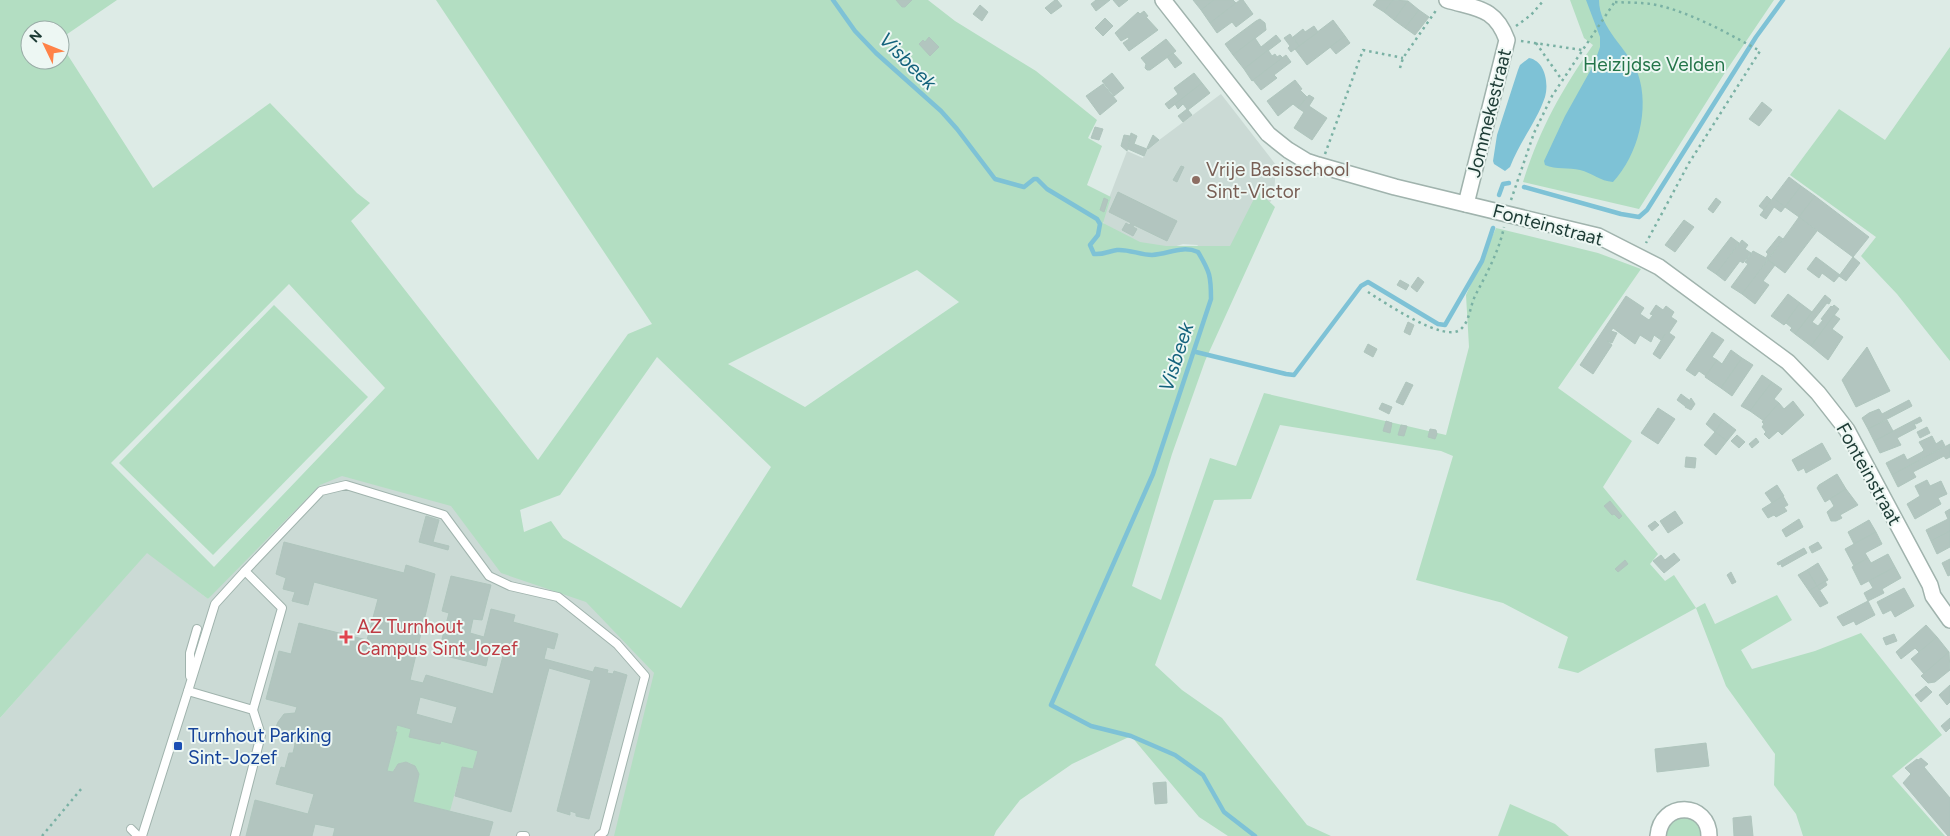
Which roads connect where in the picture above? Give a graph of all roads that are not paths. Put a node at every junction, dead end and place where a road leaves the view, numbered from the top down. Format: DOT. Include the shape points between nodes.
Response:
graph roads {
  1 [pos="1164,0"];
  2 [pos="1443,4"];
  3 [pos="1466,204"];
  4 [pos="246,571"];
  5 [pos="1950,620"];
  6 [pos="197,629"];
  7 [pos="189,688"];
  8 [pos="253,710"];
  9 [pos="131,829"];
  10 [pos="138,836"];
  11 [pos="142,836"];
  12 [pos="235,836"];
  13 [pos="521,836"];
  14 [pos="525,836"];
  15 [pos="599,836"];
  16 [pos="1658,836"];
  17 [pos="1709,836"];
  1 -- 3 [label="street, Fonteinstraat" via="1268,134 1288,150 1318,165"];
  2 -- 3 [label="street, Jommekestraat" via="1489,12 1502,26 1505,40"];
  3 -- 5 [label="street, Fonteinstraat" via="1598,236 1623,248 1666,272 1788,362 1810,383 1847,430 1930,584 1933,596"];
  4 -- 7 [label="lane" via="215,604"];
  4 -- 8 [label="lane" via="282,608"];
  4 -- 15 [label="lane" via="321,491 346,485 444,515 489,576 510,586 558,597 617,644 645,676 604,832"];
  6 -- 7 [label="lane" via="190,653"];
  7 -- 8 [label="lane"];
  7 -- 11 [label="lane"];
  8 -- 12 [label="lane" via="261,735"];
  9 -- 10 [label="lane"];
  13 -- 14 [label="lane"];
  16 -- 17 [label="street" via="1664,818 1684,809 1698,813 1708,826"];
}
